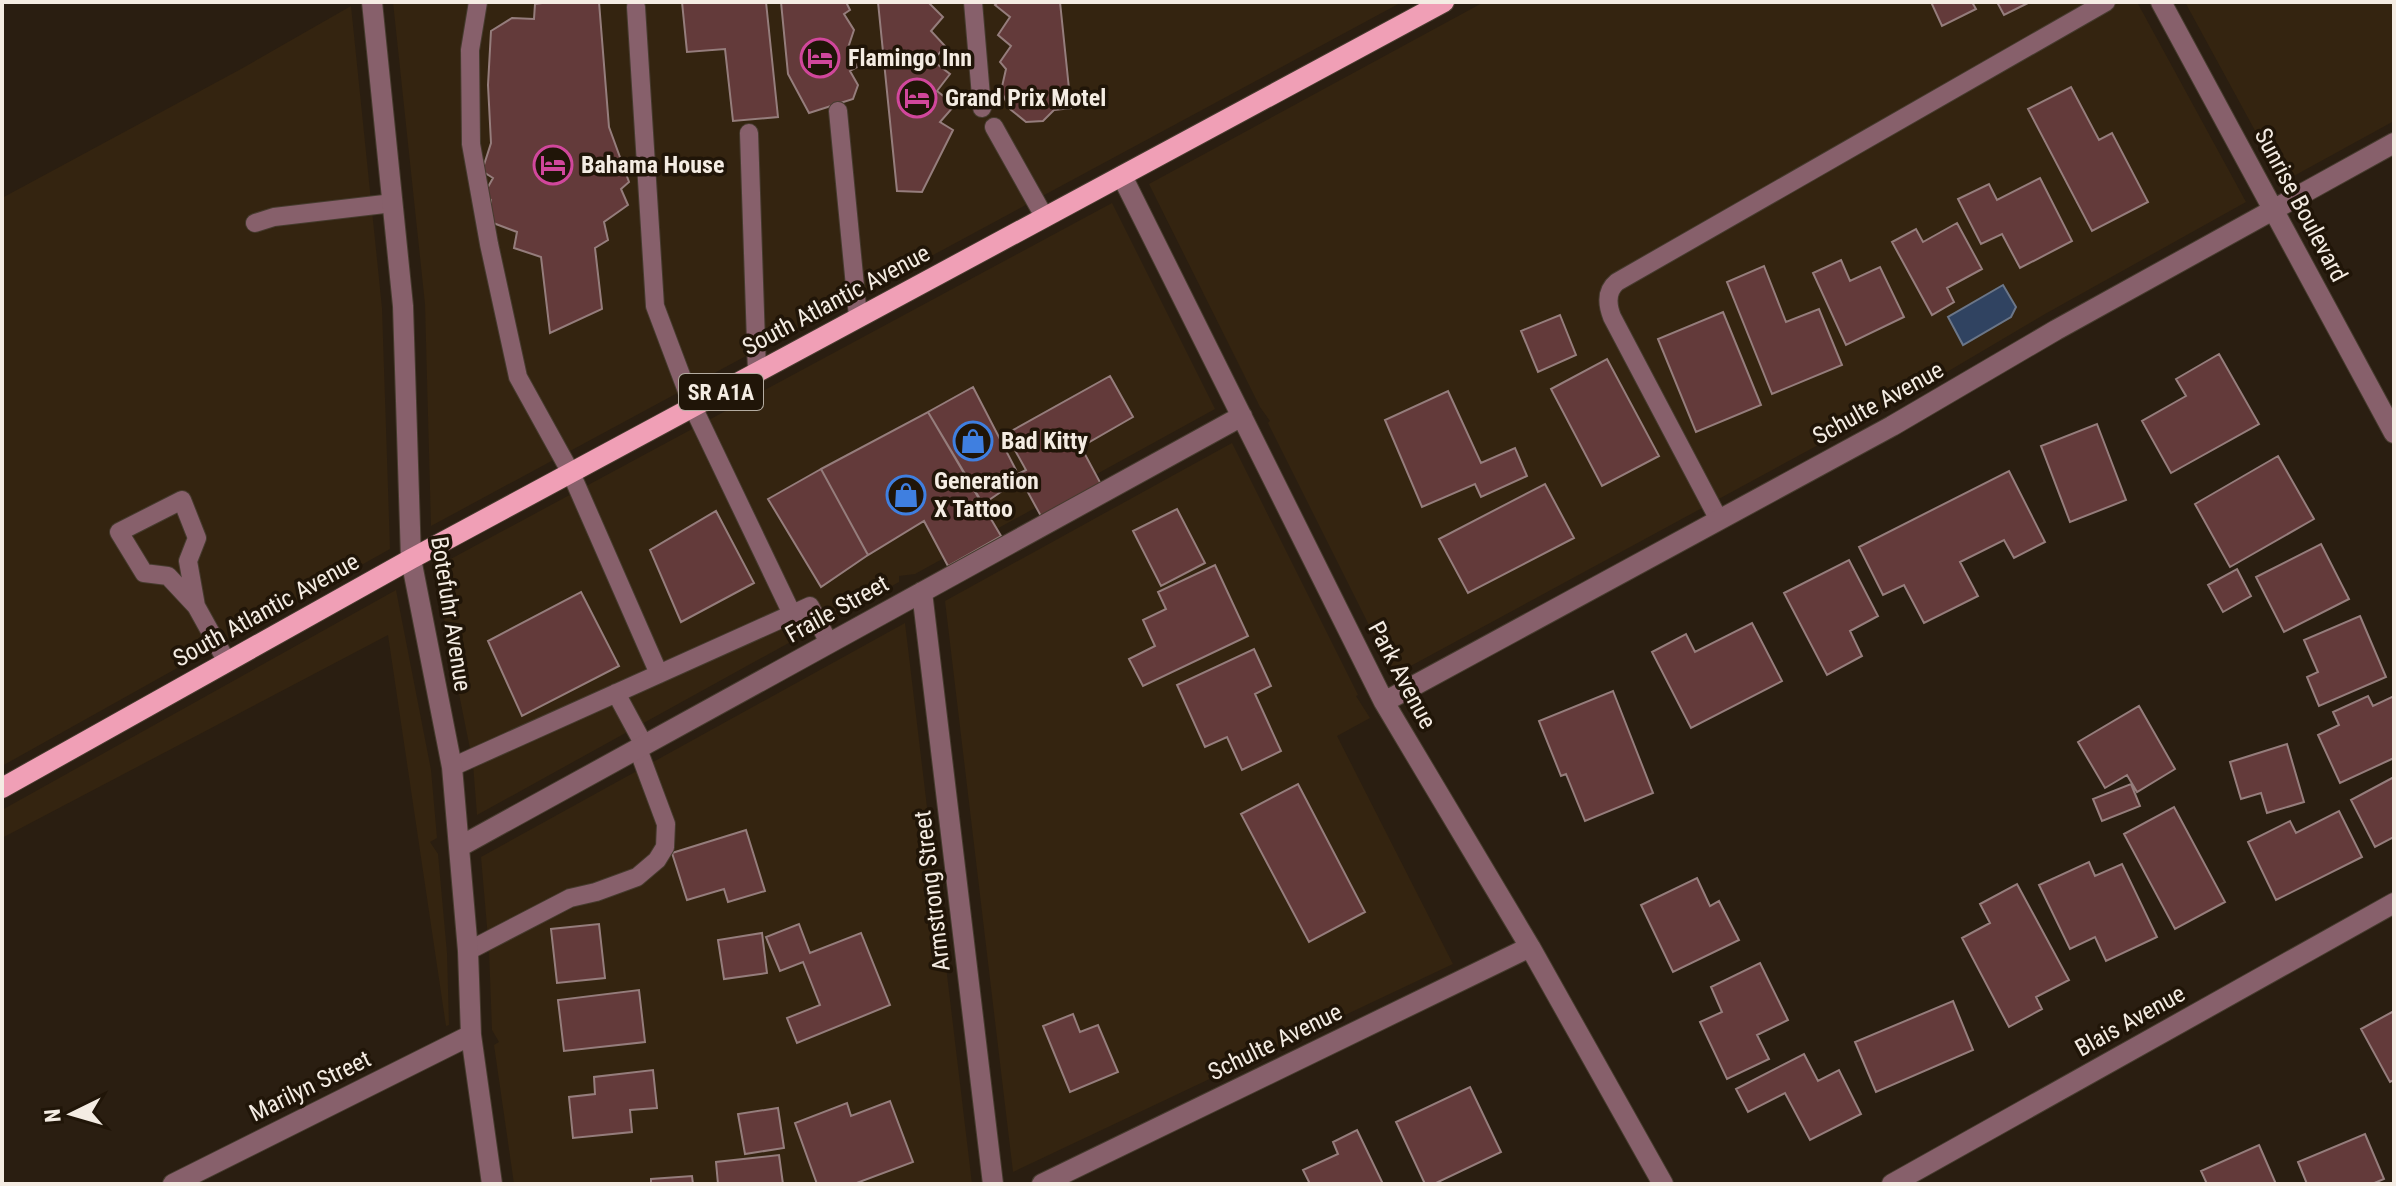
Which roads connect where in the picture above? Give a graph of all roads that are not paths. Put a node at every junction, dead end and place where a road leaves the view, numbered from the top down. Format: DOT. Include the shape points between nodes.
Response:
graph roads {
  1 [pos="372,2"];
  2 [pos="478,2"];
  3 [pos="973,2"];
  4 [pos="1444,2"];
  5 [pos="2106,2"];
  6 [pos="2161,2"];
  7 [pos="636,7"];
  8 [pos="982,108"];
  9 [pos="838,111"];
  10 [pos="994,127"];
  11 [pos="749,133"];
  12 [pos="2394,143"];
  13 [pos="1122,176"];
  14 [pos="393,203"];
  15 [pos="2274,209"];
  16 [pos="1045,218"];
  17 [pos="255,223"];
  18 [pos="858,317"];
  19 [pos="757,372"];
  20 [pos="693,407"];
  21 [pos="1242,416"];
  22 [pos="2394,433"];
  23 [pos="571,473"];
  24 [pos="1719,520"];
  25 [pos="411,559"];
  26 [pos="922,592"];
  27 [pos="196,606"];
  28 [pos="792,614"];
  29 [pos="829,643"];
  30 [pos="227,662"];
  31 [pos="659,674"];
  32 [pos="616,693"];
  33 [pos="1384,702"];
  34 [pos="641,747"];
  35 [pos="452,767"];
  36 [pos="2,788"];
  37 [pos="459,847"];
  38 [pos="2394,903"];
  39 [pos="1530,947"];
  40 [pos="468,951"];
  41 [pos="471,1035"];
  42 [pos="173,1184"];
  43 [pos="492,1184"];
  44 [pos="993,1184"];
  45 [pos="1042,1184"];
  46 [pos="1663,1184"];
  47 [pos="1892,1184"];
  1 -- 14 [label="street, Botefuhr Avenue"];
  2 -- 23 [label="lane" via="470,50 471,144 489,244 518,377"];
  3 -- 8 [label="lane"];
  4 -- 13 [label="main road, South Atlantic Avenue / SR A1A"];
  5 -- 24 [label="lane" via="1610,287 1612,317"];
  6 -- 15 [label="street, Sunrise Boulevard"];
  7 -- 20 [label="lane" via="655,306"];
  9 -- 18 [label="lane"];
  10 -- 16 [label="lane"];
  11 -- 19 [label="lane"];
  12 -- 15 [label="street, Schulte Avenue"];
  13 -- 16 [label="main road, South Atlantic Avenue / SR A1A"];
  13 -- 21 [label="street, Park Avenue"];
  14 -- 17 [label="lane"];
  14 -- 25 [label="street, Botefuhr Avenue" via="403,306"];
  15 -- 22 [label="street, Sunrise Boulevard"];
  15 -- 24 [label="street, Schulte Avenue"];
  16 -- 18 [label="main road, South Atlantic Avenue / SR A1A"];
  18 -- 19 [label="main road, South Atlantic Avenue / SR A1A"];
  19 -- 20 [label="main road, South Atlantic Avenue / SR A1A"];
  20 -- 23 [label="main road, South Atlantic Avenue / SR A1A"];
  20 -- 28 [label="lane"];
  21 -- 26 [label="street, Fraile Street"];
  21 -- 33 [label="street, Park Avenue"];
  23 -- 25 [label="main road, South Atlantic Avenue / SR A1A"];
  23 -- 31 [label="lane"];
  24 -- 33 [label="street, Schulte Avenue"];
  25 -- 30 [label="main road, South Atlantic Avenue / SR A1A"];
  25 -- 35 [label="street, Botefuhr Avenue"];
  26 -- 29 [label="street, Fraile Street"];
  26 -- 44 [label="street, Armstrong Street"];
  27 -- 27 [label="lane" via="188,561 197,538 182,500 119,532 144,573 168,576"];
  27 -- 30 [label="lane"];
  28 -- 29 [label="lane" via="810,606"];
  28 -- 31 [label="lane"];
  29 -- 34 [label="street, Fraile Street"];
  30 -- 36 [label="main road, South Atlantic Avenue / SR A1A"];
  31 -- 32 [label="lane"];
  32 -- 34 [label="lane"];
  32 -- 35 [label="lane"];
  33 -- 39 [label="street, Park Avenue"];
  34 -- 37 [label="street, Fraile Street"];
  34 -- 40 [label="lane" via="666,824 665,847 657,860 637,877 570,898"];
  35 -- 37 [label="street, Botefuhr Avenue"];
  37 -- 40 [label="street, Botefuhr Avenue"];
  38 -- 47 [label="street, Blais Avenue"];
  39 -- 45 [label="street, Schulte Avenue"];
  39 -- 46 [label="street, Park Avenue"];
  40 -- 41 [label="street, Botefuhr Avenue"];
  41 -- 42 [label="street, Marilyn Street"];
  41 -- 43 [label="street, Botefuhr Avenue"];
}
